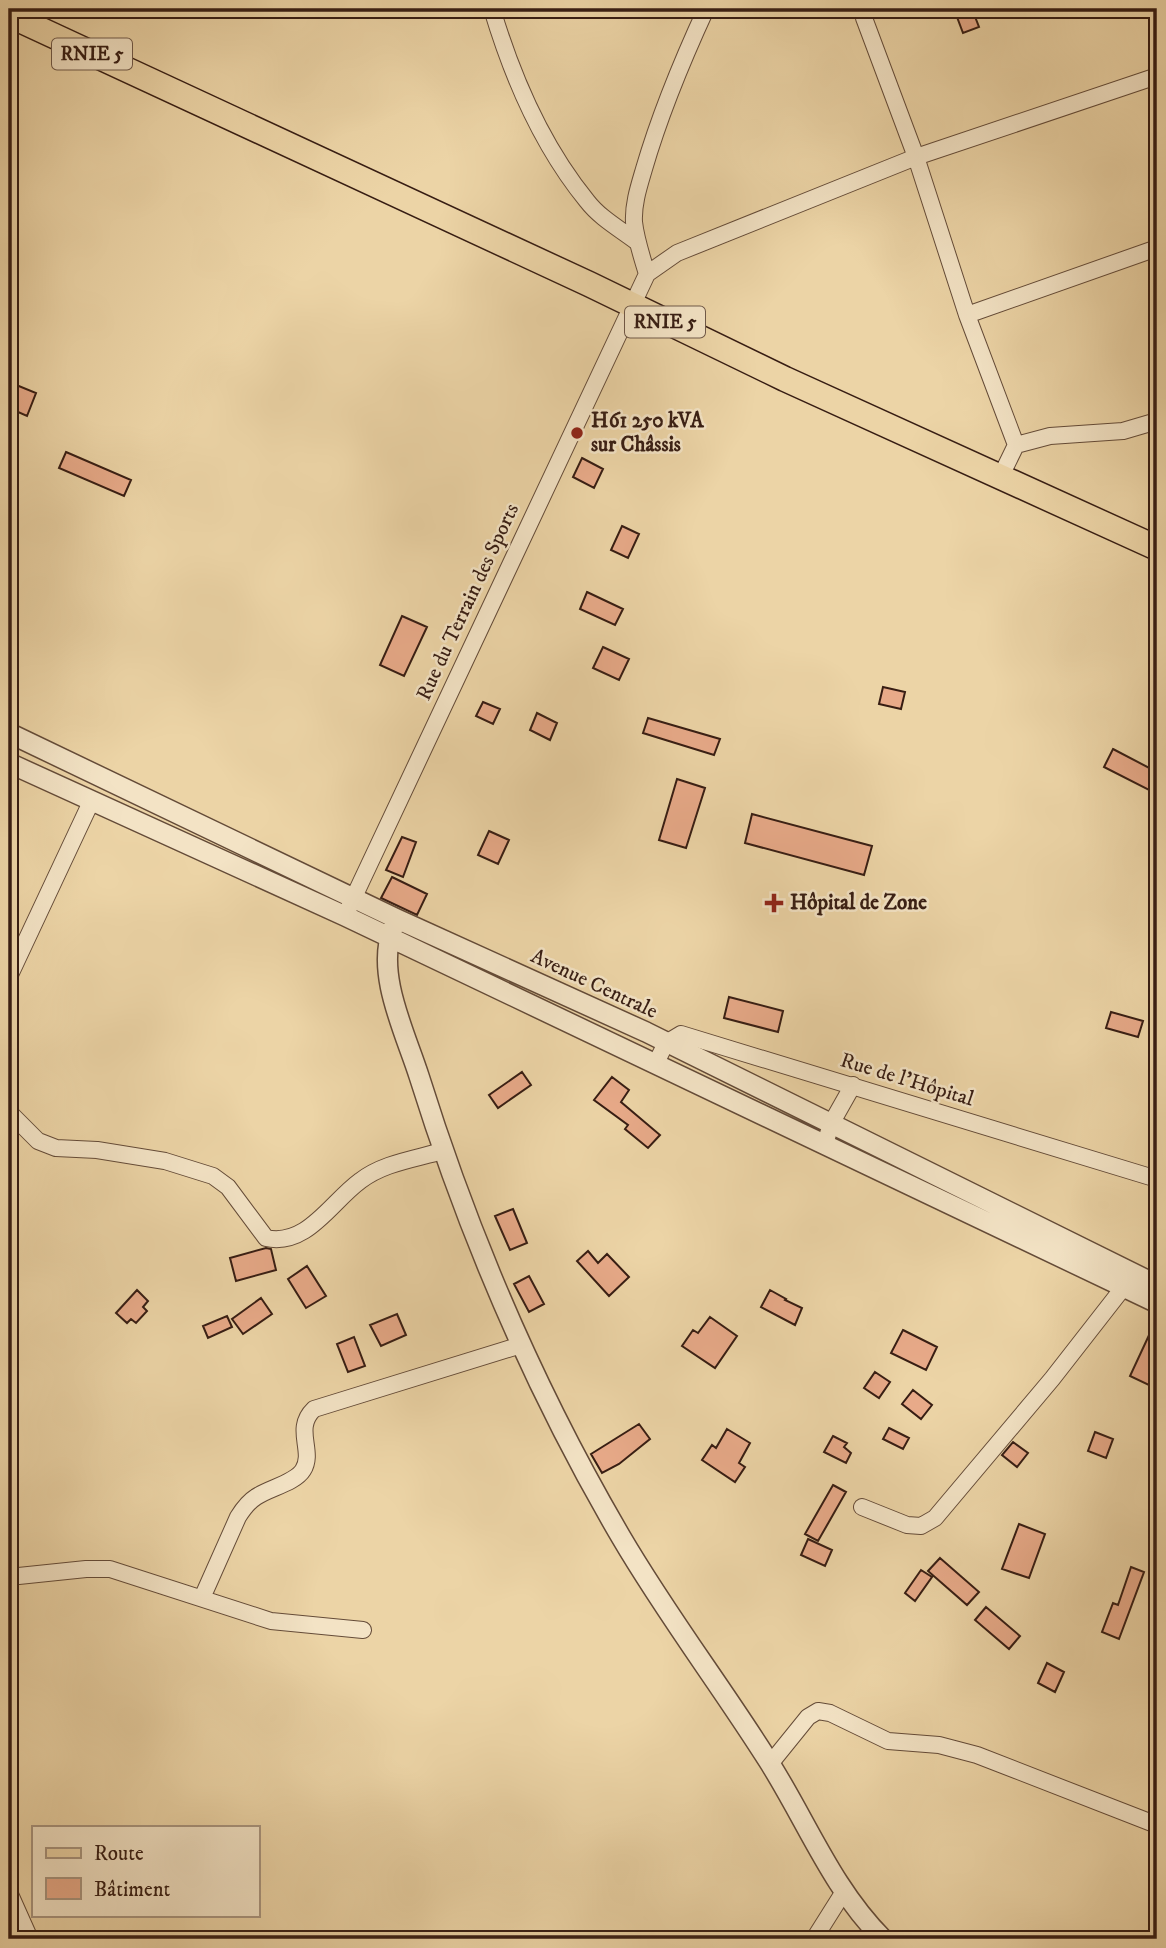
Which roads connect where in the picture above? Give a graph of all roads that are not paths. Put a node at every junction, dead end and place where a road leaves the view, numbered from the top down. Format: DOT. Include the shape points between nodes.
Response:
graph roads {
  1 [pos="492,9"];
  2 [pos="706,9"];
  3 [pos="864,9"];
  4 [pos="9,15"];
  5 [pos="1157,76"];
  6 [pos="916,157"];
  7 [pos="637,242"];
  8 [pos="1157,248"];
  9 [pos="647,274"];
  10 [pos="631,306"];
  11 [pos="968,315"];
  12 [pos="1157,421"];
  13 [pos="1016,445"];
  14 [pos="1000,478"];
  15 [pos="1157,548"];
  16 [pos="9,733"];
  17 [pos="9,763"];
  18 [pos="91,803"];
  19 [pos="354,898"];
  20 [pos="345,916"];
  21 [pos="397,919"];
  22 [pos="389,938"];
  23 [pos="9,977"];
  24 [pos="666,1043"];
  25 [pos="656,1063"];
  26 [pos="853,1085"];
  27 [pos="9,1112"];
  28 [pos="831,1124"];
  29 [pos="825,1144"];
  30 [pos="442,1151"];
  31 [pos="1157,1179"];
  32 [pos="1129,1281"];
  33 [pos="1157,1285"];
  34 [pos="1157,1303"];
  35 [pos="521,1345"];
  36 [pos="862,1507"];
  37 [pos="9,1577"];
  38 [pos="202,1598"];
  39 [pos="363,1630"];
  40 [pos="770,1763"];
  41 [pos="1157,1825"];
  42 [pos="9,1892"];
  43 [pos="843,1893"];
  44 [pos="30,1939"];
  45 [pos="814,1939"];
  46 [pos="883,1939"];
  1 -- 7 [label="street" via="522,96 553,150 587,201"];
  2 -- 7 [label="street" via="649,152 637,193"];
  3 -- 6 [label="street"];
  4 -- 10 [label="main road, RNIE 5"];
  5 -- 6 [label="street"];
  6 -- 9 [label="street" via="677,253"];
  6 -- 11 [label="street"];
  7 -- 9 [label="street"];
  8 -- 11 [label="street"];
  9 -- 10 [label="street, Rue du Terrain des Sports"];
  10 -- 14 [label="main road, RNIE 5"];
  10 -- 19 [label="street, Rue du Terrain des Sports"];
  11 -- 13 [label="street"];
  12 -- 13 [label="street" via="1123,431 1050,436"];
  13 -- 14 [label="street"];
  14 -- 15 [label="main road, RNIE 5"];
  16 -- 19 [label="street, Avenue Centrale"];
  17 -- 18 [label="street, Avenue Centrale"];
  18 -- 20 [label="street, Avenue Centrale"];
  18 -- 23 [label="street"];
  19 -- 20 [label="street, Rue du Terrain des Sports"];
  19 -- 21 [label="street, Avenue Centrale"];
  20 -- 22 [label="street, Avenue Centrale"];
  21 -- 22 [label="street"];
  21 -- 24 [label="street, Avenue Centrale"];
  22 -- 25 [label="street, Avenue Centrale"];
  22 -- 30 [label="street" via="387,977"];
  24 -- 25 [label="street"];
  24 -- 26 [label="street, Rue de l'Hôpital" via="681,1034"];
  24 -- 28 [label="street, Avenue Centrale"];
  25 -- 29 [label="street, Avenue Centrale"];
  26 -- 28 [label="street"];
  26 -- 31 [label="street, Rue de l'Hôpital"];
  27 -- 30 [label="street" via="38,1141 56,1148 165,1161 213,1176 228,1187 266,1238 279,1241 314,1224 378,1170"];
  28 -- 29 [label="street"];
  28 -- 32 [label="street, Avenue Centrale"];
  29 -- 32 [label="street, Avenue Centrale"];
  30 -- 35 [label="street"];
  32 -- 33 [label="street, Avenue Centrale"];
  32 -- 34 [label="street, Avenue Centrale"];
  32 -- 36 [label="street" via="935,1518 921,1526 907,1525"];
  35 -- 38 [label="street" via="314,1409 304,1423 306,1465 301,1474 245,1506"];
  35 -- 40 [label="street" via="623,1540"];
  37 -- 38 [label="street" via="110,1569"];
  38 -- 39 [label="street" via="271,1621"];
  40 -- 41 [label="street" via="808,1717 830,1713 877,1738 955,1748"];
  40 -- 43 [label="street"];
  42 -- 44 [label="street"];
  43 -- 45 [label="street"];
  43 -- 46 [label="street"];
}
